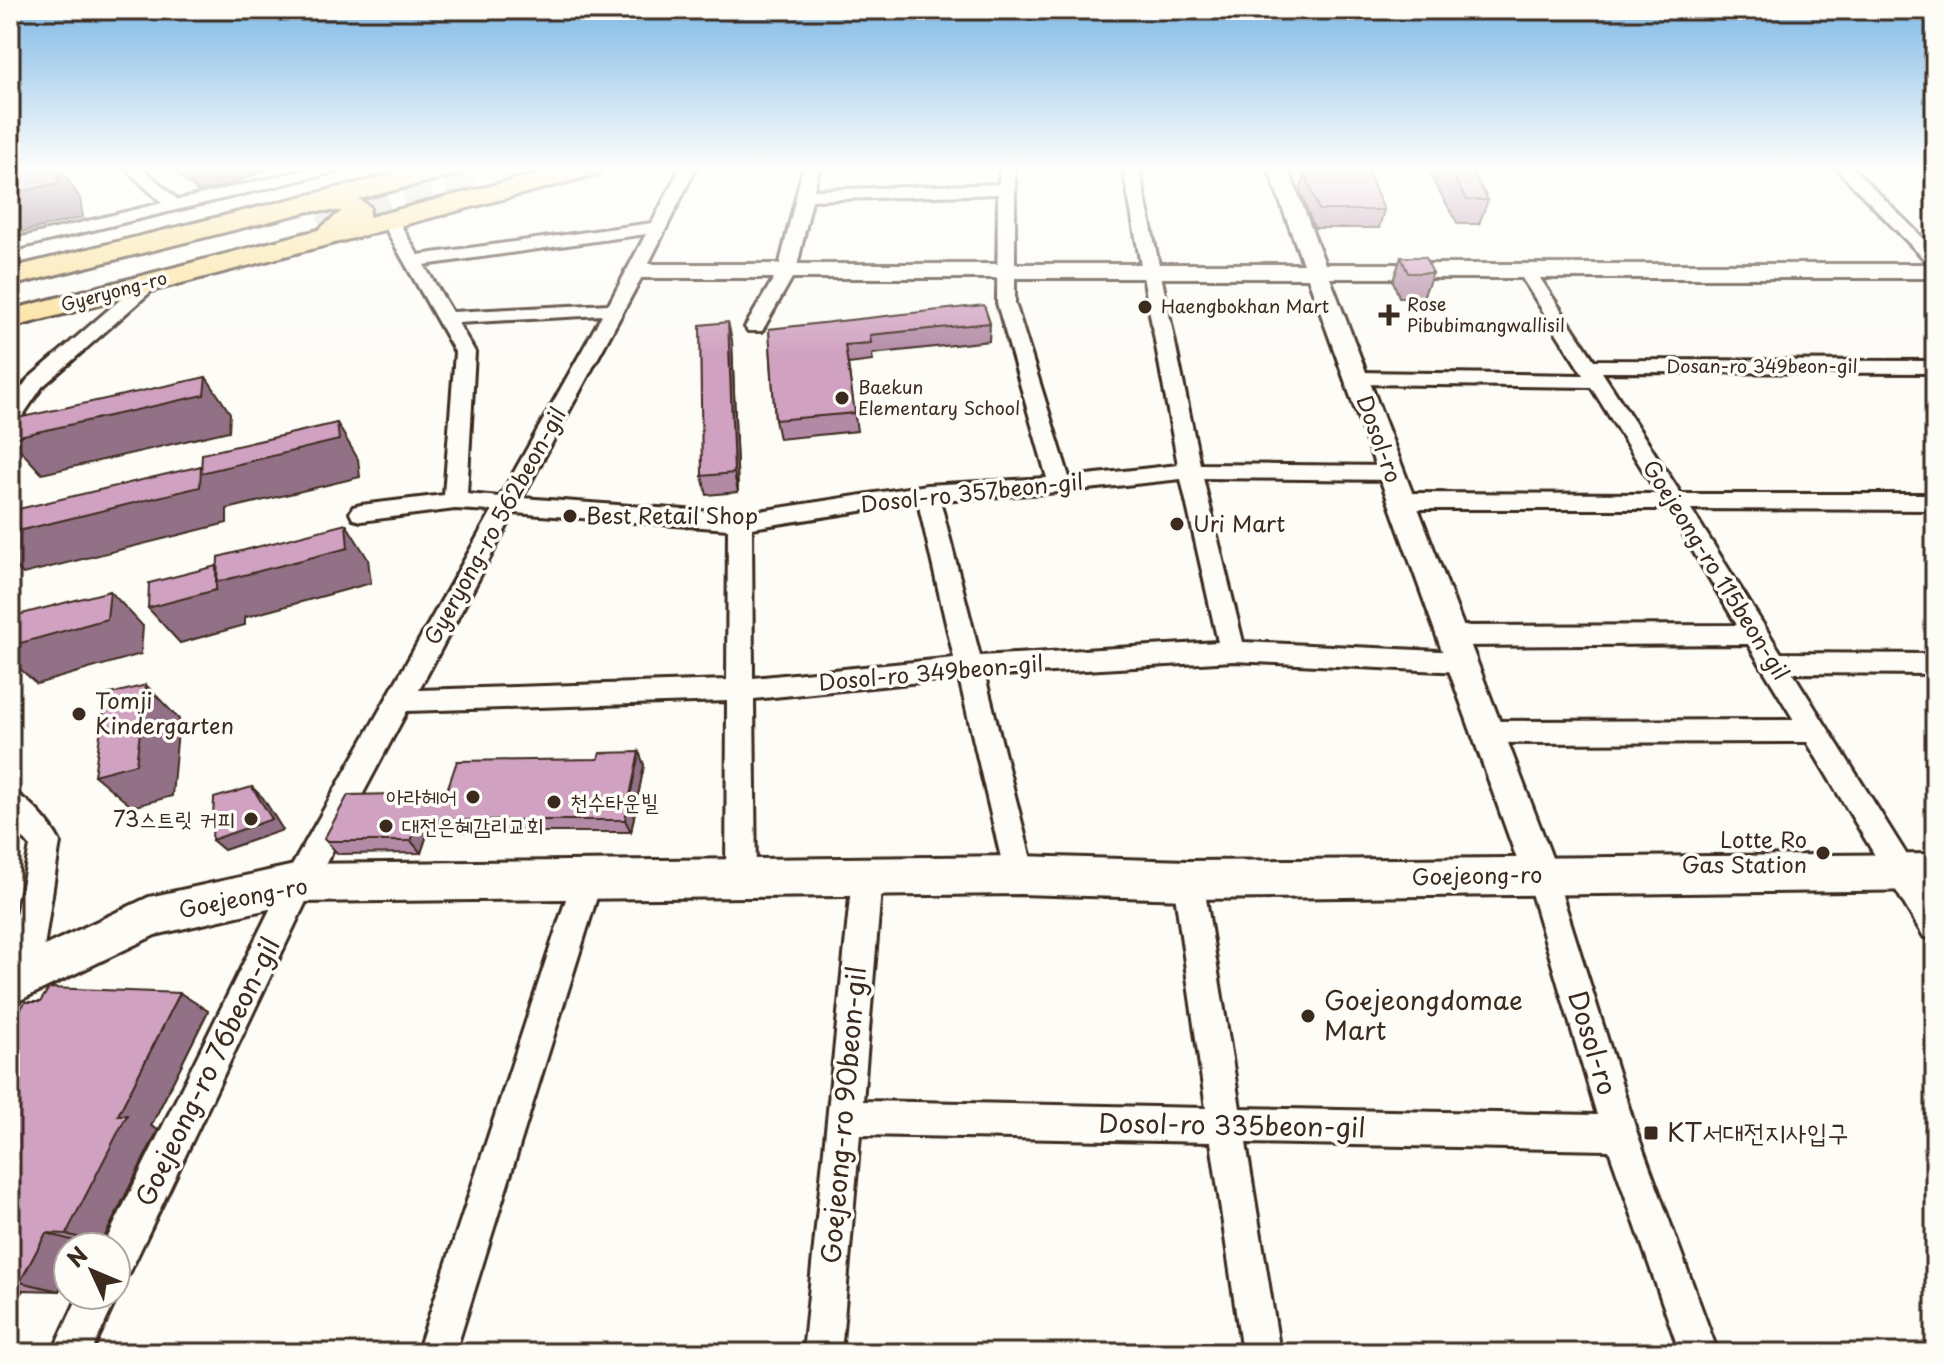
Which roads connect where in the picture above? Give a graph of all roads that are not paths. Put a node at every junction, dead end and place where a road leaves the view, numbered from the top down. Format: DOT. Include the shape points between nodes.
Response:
graph roads {
  1 [pos="67,232"];
  2 [pos="254,232"];
  3 [pos="265,232"];
  4 [pos="275,232"];
  5 [pos="286,232"];
  6 [pos="396,232"];
  7 [pos="625,232"];
  8 [pos="656,232"];
  9 [pos="796,232"];
  10 [pos="1007,232"];
  11 [pos="1144,232"];
  12 [pos="1302,232"];
  13 [pos="1907,232"];
  14 [pos="10,245"];
  15 [pos="1935,260"];
  16 [pos="411,261"];
  17 [pos="1316,269"];
  18 [pos="1007,270"];
  19 [pos="1152,270"];
  20 [pos="1526,270"];
  21 [pos="636,271"];
  22 [pos="787,271"];
  23 [pos="1935,271"];
  24 [pos="10,277"];
  25 [pos="150,283"];
  26 [pos="10,289"];
  27 [pos="10,305"];
  28 [pos="614,309"];
  29 [pos="447,318"];
  30 [pos="10,319"];
  31 [pos="755,327"];
  32 [pos="1935,367"];
  33 [pos="1593,374"];
  34 [pos="1356,378"];
  35 [pos="10,419"];
  36 [pos="1190,471"];
  37 [pos="1392,473"];
  38 [pos="1060,485"];
  39 [pos="927,493"];
  40 [pos="455,501"];
  41 [pos="1402,501"];
  42 [pos="1674,501"];
  43 [pos="1935,502"];
  44 [pos="505,505"];
  45 [pos="361,513"];
  46 [pos="740,522"];
  47 [pos="1756,634"];
  48 [pos="1457,649"];
  49 [pos="1233,651"];
  50 [pos="1773,663"];
  51 [pos="1935,664"];
  52 [pos="969,667"];
  53 [pos="741,690"];
  54 [pos="400,701"];
  55 [pos="1814,731"];
  56 [pos="1488,732"];
  57 [pos="10,803"];
  58 [pos="1919,873"];
  59 [pos="1020,875"];
  60 [pos="1541,876"];
  61 [pos="867,878"];
  62 [pos="741,880"];
  63 [pos="1188,880"];
  64 [pos="587,881"];
  65 [pos="299,883"];
  66 [pos="1935,927"];
  67 [pos="17,982"];
  68 [pos="844,1118"];
  69 [pos="1226,1126"];
  70 [pos="1620,1133"];
  71 [pos="131,1231"];
  72 [pos="91,1311"];
  73 [pos="71,1353"];
  74 [pos="436,1353"];
  75 [pos="822,1353"];
  76 [pos="1261,1353"];
  77 [pos="1699,1353"];
  1 -- 14 [label="street"];
  2 -- 24 [label="main road"];
  3 -- 26 [label="main road, Gyeryong-ro"];
  4 -- 27 [label="main road, Gyeryong-ro"];
  5 -- 25 [label="main road, Gyeryong-ro"];
  6 -- 16 [label="street"];
  7 -- 16 [label="street"];
  8 -- 21 [label="street, Gyeryong-ro 562beon-gil"];
  9 -- 22 [label="street"];
  10 -- 18 [label="street"];
  11 -- 19 [label="street"];
  12 -- 17 [label="street, Dosol-ro"];
  13 -- 15 [label="street"];
  16 -- 29 [label="street"];
  17 -- 19 [label="street"];
  17 -- 20 [label="street"];
  17 -- 34 [label="street, Dosol-ro"];
  18 -- 19 [label="street"];
  18 -- 22 [label="street"];
  18 -- 38 [label="street" via="1006,303"];
  19 -- 36 [label="street"];
  20 -- 23 [label="street"];
  20 -- 33 [label="street, Goejeong-ro 115beon-gil"];
  21 -- 22 [label="street"];
  21 -- 28 [label="street, Gyeryong-ro 562beon-gil"];
  22 -- 31 [label="street"];
  25 -- 30 [label="main road, Gyeryong-ro"];
  25 -- 35 [label="street" via="35,383"];
  28 -- 29 [label="street"];
  28 -- 44 [label="street, Gyeryong-ro 562beon-gil"];
  29 -- 40 [label="street" via="465,352"];
  32 -- 33 [label="street, Dosan-ro 349beon-gil"];
  33 -- 34 [label="street, Dosol-ro"];
  33 -- 42 [label="street, Goejeong-ro 115beon-gil"];
  34 -- 37 [label="street, Dosol-ro"];
  36 -- 37 [label="street, Dosol-ro 357beon-gil"];
  36 -- 38 [label="street, Dosol-ro 357beon-gil"];
  36 -- 49 [label="street"];
  37 -- 41 [label="street, Dosol-ro"];
  38 -- 39 [label="street, Dosol-ro 357beon-gil"];
  39 -- 46 [label="street, Dosol-ro 357beon-gil"];
  39 -- 52 [label="street"];
  40 -- 44 [label="street, Dosol-ro 357beon-gil"];
  40 -- 45 [label="street, Dosol-ro 357beon-gil"];
  41 -- 42 [label="street"];
  41 -- 48 [label="street, Dosol-ro"];
  42 -- 43 [label="street"];
  42 -- 47 [label="street, Goejeong-ro 115beon-gil"];
  44 -- 46 [label="street, Dosol-ro 357beon-gil"];
  44 -- 54 [label="street, Gyeryong-ro 562beon-gil"];
  46 -- 53 [label="street"];
  47 -- 48 [label="street"];
  47 -- 50 [label="street, Goejeong-ro 115beon-gil"];
  48 -- 49 [label="street, Dosol-ro 349beon-gil"];
  48 -- 56 [label="street, Dosol-ro"];
  49 -- 52 [label="street, Dosol-ro 349beon-gil"];
  50 -- 51 [label="street"];
  50 -- 55 [label="street, Goejeong-ro 115beon-gil"];
  52 -- 53 [label="street, Dosol-ro 349beon-gil"];
  52 -- 59 [label="street"];
  53 -- 54 [label="street, Dosol-ro 349beon-gil"];
  53 -- 62 [label="street"];
  54 -- 65 [label="street, Gyeryong-ro 562beon-gil"];
  55 -- 56 [label="street"];
  55 -- 58 [label="street, Goejeong-ro 115beon-gil"];
  56 -- 60 [label="street, Dosol-ro"];
  57 -- 67 [label="street" via="45,842"];
  58 -- 60 [label="main road, Goejeong-ro"];
  58 -- 66 [label="street, Goejeong-ro 115beon-gil"];
  59 -- 61 [label="main road, Goejeong-ro"];
  59 -- 63 [label="main road, Goejeong-ro"];
  60 -- 63 [label="main road, Goejeong-ro"];
  60 -- 70 [label="street, Dosol-ro"];
  61 -- 62 [label="main road, Goejeong-ro"];
  61 -- 68 [label="street, Goejeong-ro 90beon-gil"];
  62 -- 64 [label="main road, Goejeong-ro"];
  63 -- 69 [label="street"];
  64 -- 65 [label="main road, Goejeong-ro"];
  64 -- 74 [label="street"];
  65 -- 67 [label="main road, Goejeong-ro" via="149,917"];
  65 -- 71 [label="street, Goejeong-ro 76beon-gil"];
  68 -- 69 [label="street, Dosol-ro 335beon-gil"];
  68 -- 75 [label="street, Goejeong-ro 90beon-gil"];
  69 -- 70 [label="street, Dosol-ro 335beon-gil"];
  69 -- 76 [label="street"];
  70 -- 77 [label="street, Dosol-ro"];
  72 -- 73 [label="street"];
}
